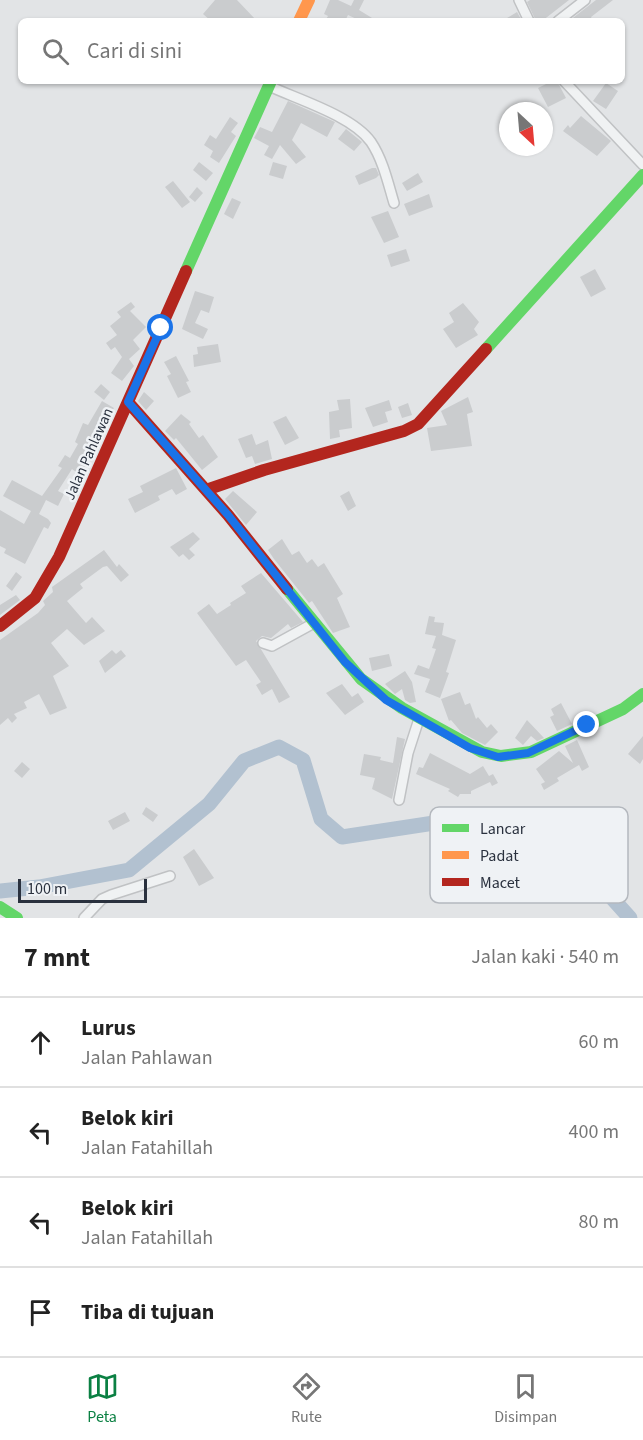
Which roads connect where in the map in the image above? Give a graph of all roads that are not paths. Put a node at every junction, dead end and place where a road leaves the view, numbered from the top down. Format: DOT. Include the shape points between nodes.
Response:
graph roads {
  1 [pos="309,0"];
  2 [pos="519,0"];
  3 [pos="585,0"];
  4 [pos="300,18"];
  5 [pos="528,18"];
  6 [pos="562,18"];
  7 [pos="270,84"];
  8 [pos="567,84"];
  9 [pos="643,165"];
  10 [pos="643,175"];
  11 [pos="394,203"];
  12 [pos="128,402"];
  13 [pos="206,490"];
  14 [pos="314,623"];
  15 [pos="0,626"];
  16 [pos="263,643"];
  17 [pos="643,694"];
  18 [pos="419,719"];
  19 [pos="399,800"];
  20 [pos="170,876"];
  21 [pos="84,918"];
  1 -- 4 [label="street"];
  2 -- 5 [label="street"];
  3 -- 6 [label="street"];
  7 -- 11 [label="street" via="365,134 380,158"];
  7 -- 12 [label="street, Jalan Pahlawan"];
  8 -- 9 [label="street"];
  10 -- 13 [label="street" via="418,424 404,432"];
  12 -- 13 [label="street"];
  12 -- 15 [label="street, Jalan Pahlawan" via="43,587 28,606"];
  13 -- 14 [label="street"];
  14 -- 16 [label="street" via="272,646"];
  14 -- 18 [label="street" via="366,683"];
  17 -- 18 [label="street" via="620,710 514,756 498,757 470,748"];
  18 -- 19 [label="street"];
  20 -- 21 [label="street" via="102,899"];
}
